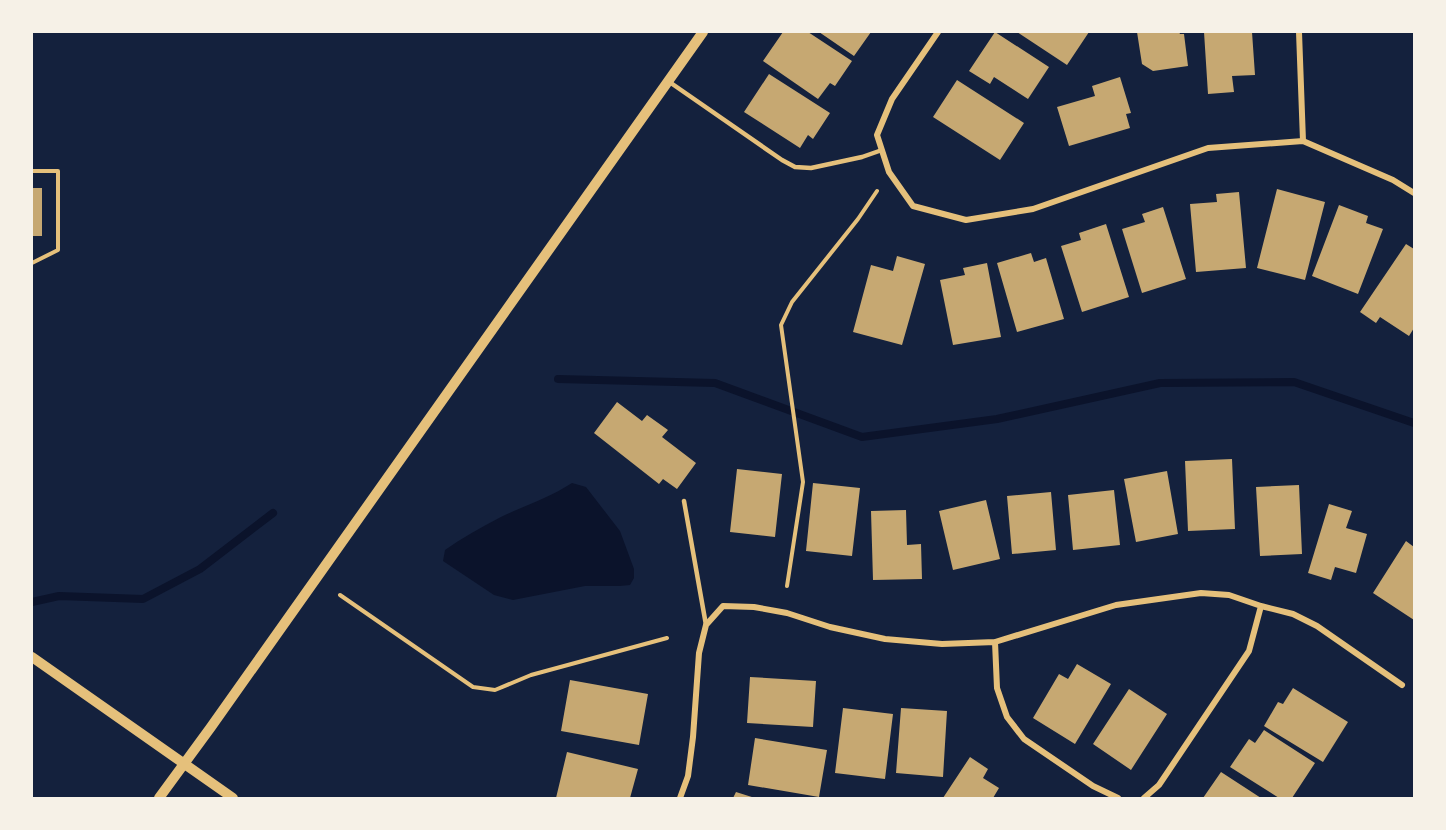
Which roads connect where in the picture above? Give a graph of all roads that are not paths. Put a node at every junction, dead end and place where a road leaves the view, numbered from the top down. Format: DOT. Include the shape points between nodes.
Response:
graph roads {
  1 [pos="703,32"];
  2 [pos="938,32"];
  3 [pos="1299,32"];
  4 [pos="668,81"];
  5 [pos="1303,141"];
  6 [pos="882,150"];
  7 [pos="1414,193"];
  8 [pos="684,501"];
  9 [pos="1262,606"];
  10 [pos="706,625"];
  11 [pos="995,642"];
  12 [pos="32,657"];
  13 [pos="1402,685"];
  14 [pos="184,765"];
  15 [pos="159,798"];
  16 [pos="233,798"];
  17 [pos="680,798"];
  18 [pos="1118,798"];
  19 [pos="1144,798"];
  1 -- 4 [label="street"];
  2 -- 6 [label="street" via="892,99 877,135"];
  3 -- 5 [label="street"];
  4 -- 6 [label="lane" via="795,167 811,168"];
  4 -- 14 [label="street"];
  5 -- 6 [label="street" via="1208,148 1032,209 966,220 913,206 889,172"];
  5 -- 7 [label="street"];
  8 -- 10 [label="lane"];
  9 -- 11 [label="street" via="1201,593 1116,605"];
  9 -- 13 [label="street" via="1293,614 1317,626"];
  9 -- 19 [label="street" via="1249,651 1160,785"];
  10 -- 11 [label="street" via="723,606 754,607 885,639 942,644"];
  10 -- 17 [label="street" via="699,653 688,776"];
  11 -- 18 [label="street" via="997,688 1007,717 1024,739 1093,786"];
  12 -- 14 [label="street"];
  14 -- 15 [label="street"];
  14 -- 16 [label="street"];
}
